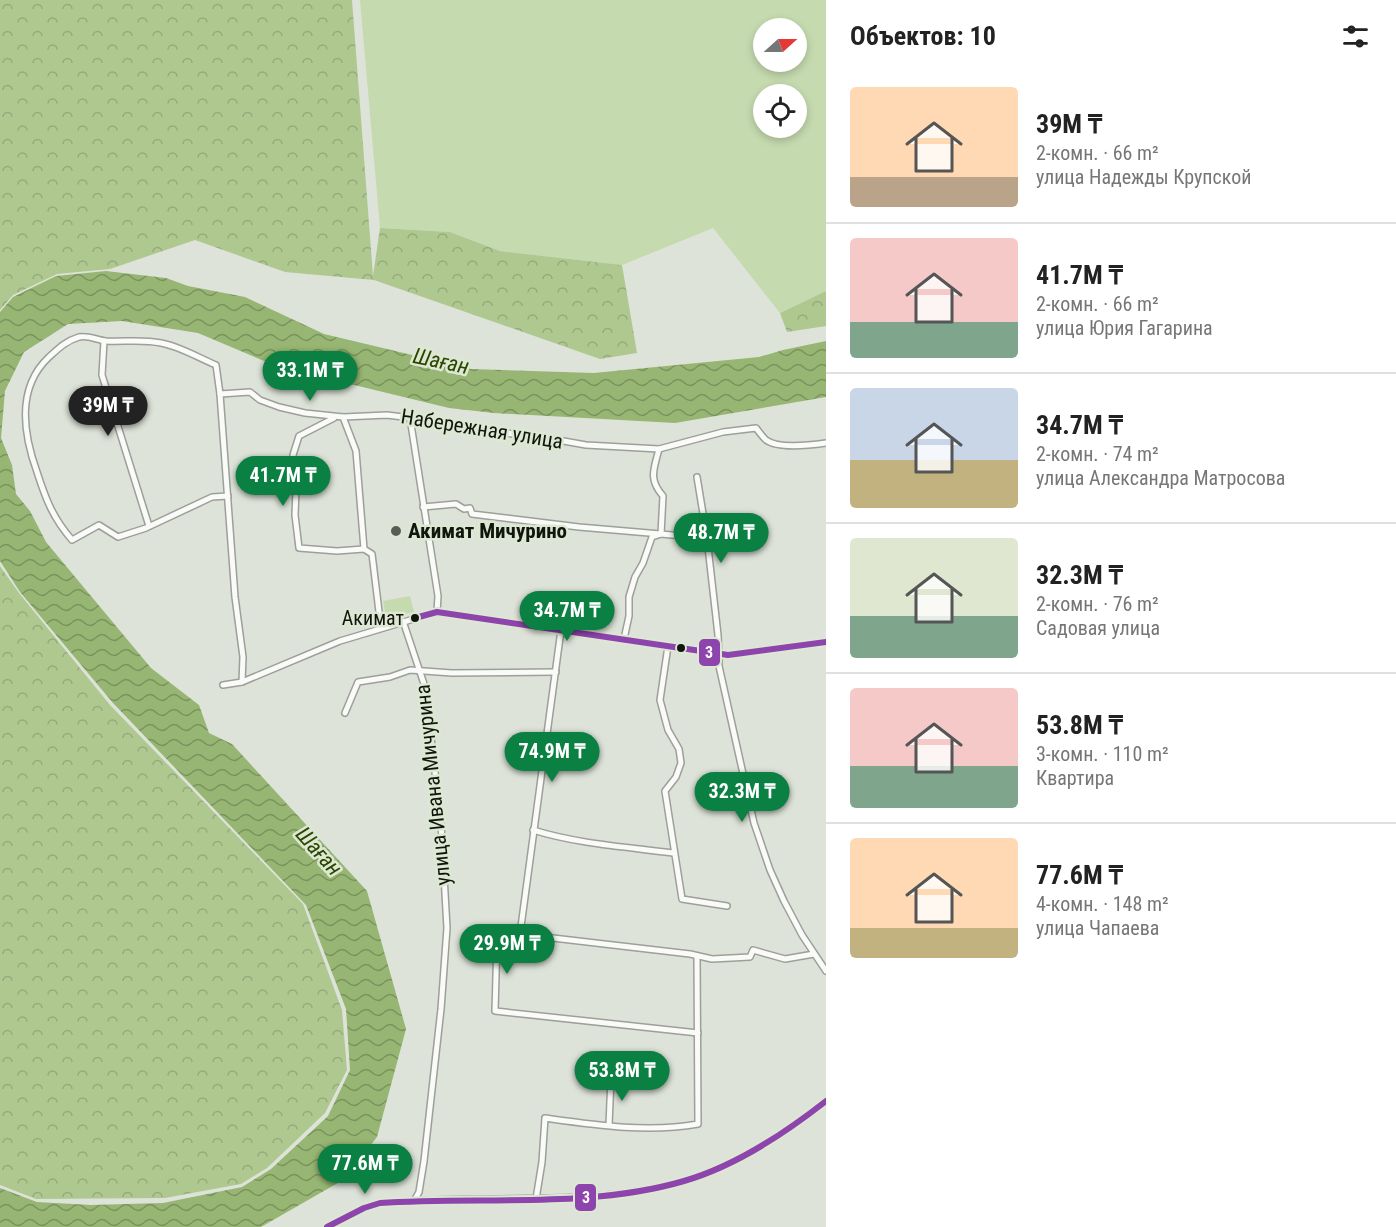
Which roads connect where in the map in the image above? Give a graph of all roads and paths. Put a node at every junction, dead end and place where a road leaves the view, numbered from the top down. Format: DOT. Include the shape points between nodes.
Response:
graph roads {
  1 [pos="104,341"];
  2 [pos="220,393"];
  3 [pos="336,417"];
  4 [pos="343,417"];
  5 [pos="410,418"];
  6 [pos="826,443"];
  7 [pos="659,449"];
  8 [pos="697,477"];
  9 [pos="228,496"];
  10 [pos="423,507"];
  11 [pos="149,525"];
  12 [pos="661,534"];
  13 [pos="707,538"];
  14 [pos="364,549"];
  15 [pos="437,612"];
  16 [pos="403,621"];
  17 [pos="381,628"];
  18 [pos="561,630"];
  19 [pos="624,639"];
  20 [pos="826,642"];
  21 [pos="669,646"];
  22 [pos="719,654"];
  23 [pos="420,671"];
  24 [pos="556,672"];
  25 [pos="242,682"];
  26 [pos="223,685"];
  27 [pos="345,713"];
  28 [pos="533,830"];
  29 [pos="673,853"];
  30 [pos="727,906"];
  31 [pos="520,934"];
  32 [pos="814,954"];
  33 [pos="697,956"];
  34 [pos="826,971"];
  35 [pos="698,1033"];
  36 [pos="611,1078"];
  37 [pos="826,1101"];
  38 [pos="609,1125"];
  39 [pos="537,1199"];
  40 [pos="414,1200"];
  41 [pos="327,1227"];
  1 -- 2 [label="street" via="163,343 216,365"];
  1 -- 11 [label="street" via="102,375"];
  1 -- 11 [label="street" via="81,337 59,346 32,378 24,415 30,453 46,499 72,540 99,525 118,537"];
  2 -- 3 [label="street, Набережная улица" via="250,392 279,407"];
  2 -- 9 [label="street"];
  3 -- 4 [label="street, Набережная улица"];
  3 -- 14 [label="street" via="299,436 293,454 298,548"];
  4 -- 5 [label="street, Набережная улица"];
  4 -- 14 [label="street" via="356,451"];
  5 -- 7 [label="street, Набережная улица" via="586,445"];
  5 -- 10 [label="street"];
  6 -- 7 [label="street, Набережная улица" via="780,444 767,441 756,428 723,432"];
  7 -- 12 [label="street" via="652,480 663,496"];
  8 -- 13 [label="street"];
  9 -- 11 [label="street" via="212,497"];
  9 -- 25 [label="street"];
  10 -- 12 [label="street" via="456,504 470,508 472,514"];
  10 -- 15 [label="street" via="438,596"];
  12 -- 13 [label="street"];
  12 -- 19 [label="street" via="652,537 635,577"];
  13 -- 22 [label="street"];
  14 -- 17 [label="street" via="372,554"];
  15 -- 16 [label="street"];
  15 -- 18 [label="street"];
  16 -- 17 [label="street"];
  16 -- 23 [label="street, улица Ивана Мичурина"];
  17 -- 25 [label="street"];
  18 -- 19 [label="street"];
  18 -- 24 [label="street"];
  19 -- 21 [label="street"];
  20 -- 22 [label="street"];
  21 -- 22 [label="street"];
  21 -- 29 [label="street" via="660,700 681,763 665,791"];
  22 -- 32 [label="street" via="756,831 784,901"];
  23 -- 24 [label="street"];
  23 -- 27 [label="street" via="358,682"];
  23 -- 40 [label="street, улица Ивана Мичурина" via="441,824 447,928 425,1150 419,1192"];
  24 -- 28 [label="street"];
  25 -- 26 [label="street"];
  28 -- 29 [label="street"];
  28 -- 31 [label="street"];
  29 -- 30 [label="street" via="682,899"];
  31 -- 33 [label="street"];
  31 -- 35 [label="street" via="510,933 497,940 495,1011"];
  32 -- 33 [label="street" via="785,959 753,950 750,957 742,959"];
  32 -- 34 [label="street"];
  33 -- 35 [label="street"];
  35 -- 38 [label="street" via="698,1124"];
  36 -- 38 [label="street"];
  37 -- 39 [label="street" via="759,1145 698,1177 648,1190"];
  38 -- 39 [label="street" via="545,1118"];
  39 -- 40 [label="street"];
  40 -- 41 [label="street" via="372,1205"];
}
